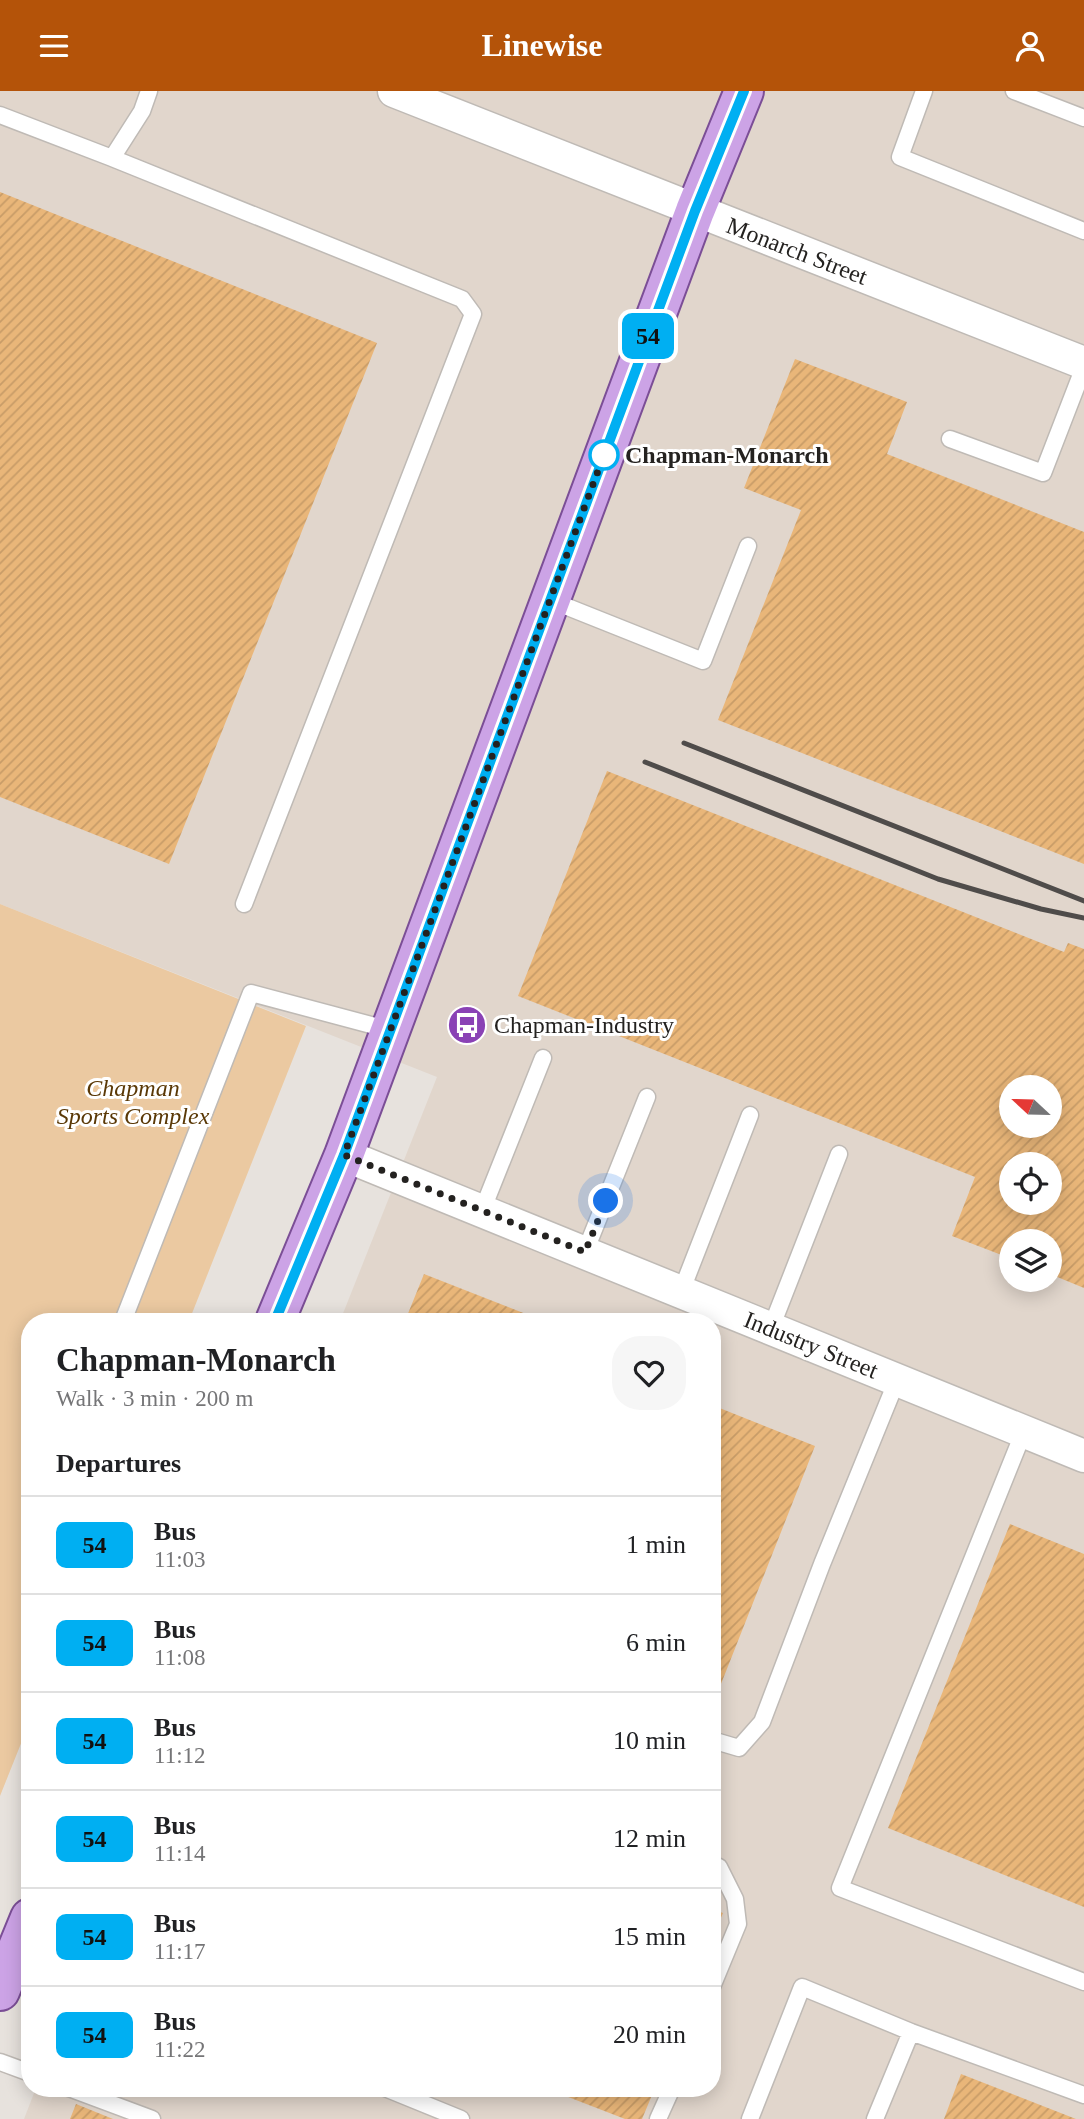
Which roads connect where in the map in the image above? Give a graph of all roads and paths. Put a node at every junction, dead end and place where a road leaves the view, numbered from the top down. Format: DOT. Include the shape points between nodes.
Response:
graph roads {
  1 [pos="149,91"];
  2 [pos="394,91"];
  3 [pos="744,91"];
  4 [pos="924,91"];
  5 [pos="1014,91"];
  6 [pos="1034,95"];
  7 [pos="0,115"];
  8 [pos="1084,118"];
  9 [pos="112,158"];
  10 [pos="695,211"];
  11 [pos="1084,231"];
  12 [pos="1084,365"];
  13 [pos="950,439"];
  14 [pos="748,546"];
  15 [pos="550,600"];
  16 [pos="244,904"];
  17 [pos="390,1030"];
  18 [pos="543,1058"];
  19 [pos="647,1097"];
  20 [pos="750,1115"];
  21 [pos="839,1154"];
  22 [pos="344,1155"];
  23 [pos="482,1211"];
  24 [pos="585,1252"];
  25 [pos="681,1292"];
  26 [pos="126,1313"];
  27 [pos="278,1313"];
  28 [pos="771,1328"];
  29 [pos="897,1380"];
  30 [pos="1024,1431"];
  31 [pos="1084,1456"];
  32 [pos="721,1743"];
  33 [pos="721,1871"];
  34 [pos="21,1947"];
  35 [pos="721,1964"];
  36 [pos="1084,1982"];
  37 [pos="0,1991"];
  38 [pos="911,2032"];
  39 [pos="0,2062"];
  40 [pos="21,2070"];
  41 [pos="1084,2095"];
  42 [pos="93,2097"];
  43 [pos="406,2097"];
  44 [pos="668,2097"];
  45 [pos="152,2119"];
  46 [pos="461,2119"];
  47 [pos="658,2119"];
  48 [pos="750,2119"];
  49 [pos="875,2119"];
  1 -- 9 [label="lane" via="142,111"];
  2 -- 10 [label="street, Monarch Street"];
  3 -- 10 [label="main road"];
  4 -- 11 [label="lane" via="900,157"];
  5 -- 6 [label="lane"];
  6 -- 8 [label="lane"];
  7 -- 9 [label="lane"];
  9 -- 16 [label="lane" via="462,299 473,314"];
  10 -- 12 [label="street, Monarch Street"];
  10 -- 15 [label="main road"];
  12 -- 13 [label="lane" via="1043,473"];
  14 -- 15 [label="lane" via="703,661"];
  15 -- 17 [label="main road"];
  17 -- 22 [label="main road"];
  17 -- 26 [label="lane" via="251,993"];
  18 -- 23 [label="lane"];
  19 -- 24 [label="lane"];
  20 -- 25 [label="lane"];
  21 -- 28 [label="lane"];
  22 -- 23 [label="street, Industry Street"];
  22 -- 27 [label="main road"];
  23 -- 24 [label="street, Industry Street"];
  24 -- 25 [label="street, Industry Street"];
  25 -- 28 [label="street, Industry Street"];
  28 -- 29 [label="street, Industry Street"];
  29 -- 30 [label="street, Industry Street"];
  29 -- 32 [label="lane" via="762,1722 739,1748"];
  30 -- 31 [label="street, Industry Street"];
  30 -- 36 [label="lane" via="840,1888"];
  33 -- 35 [label="lane" via="735,1899 737,1924"];
  34 -- 37 [label="main road"];
  38 -- 41 [label="lane"];
  38 -- 48 [label="lane" via="802,1987"];
  38 -- 49 [label="lane"];
  39 -- 40 [label="lane"];
  42 -- 45 [label="lane"];
  43 -- 46 [label="lane"];
  44 -- 47 [label="lane"];
}
